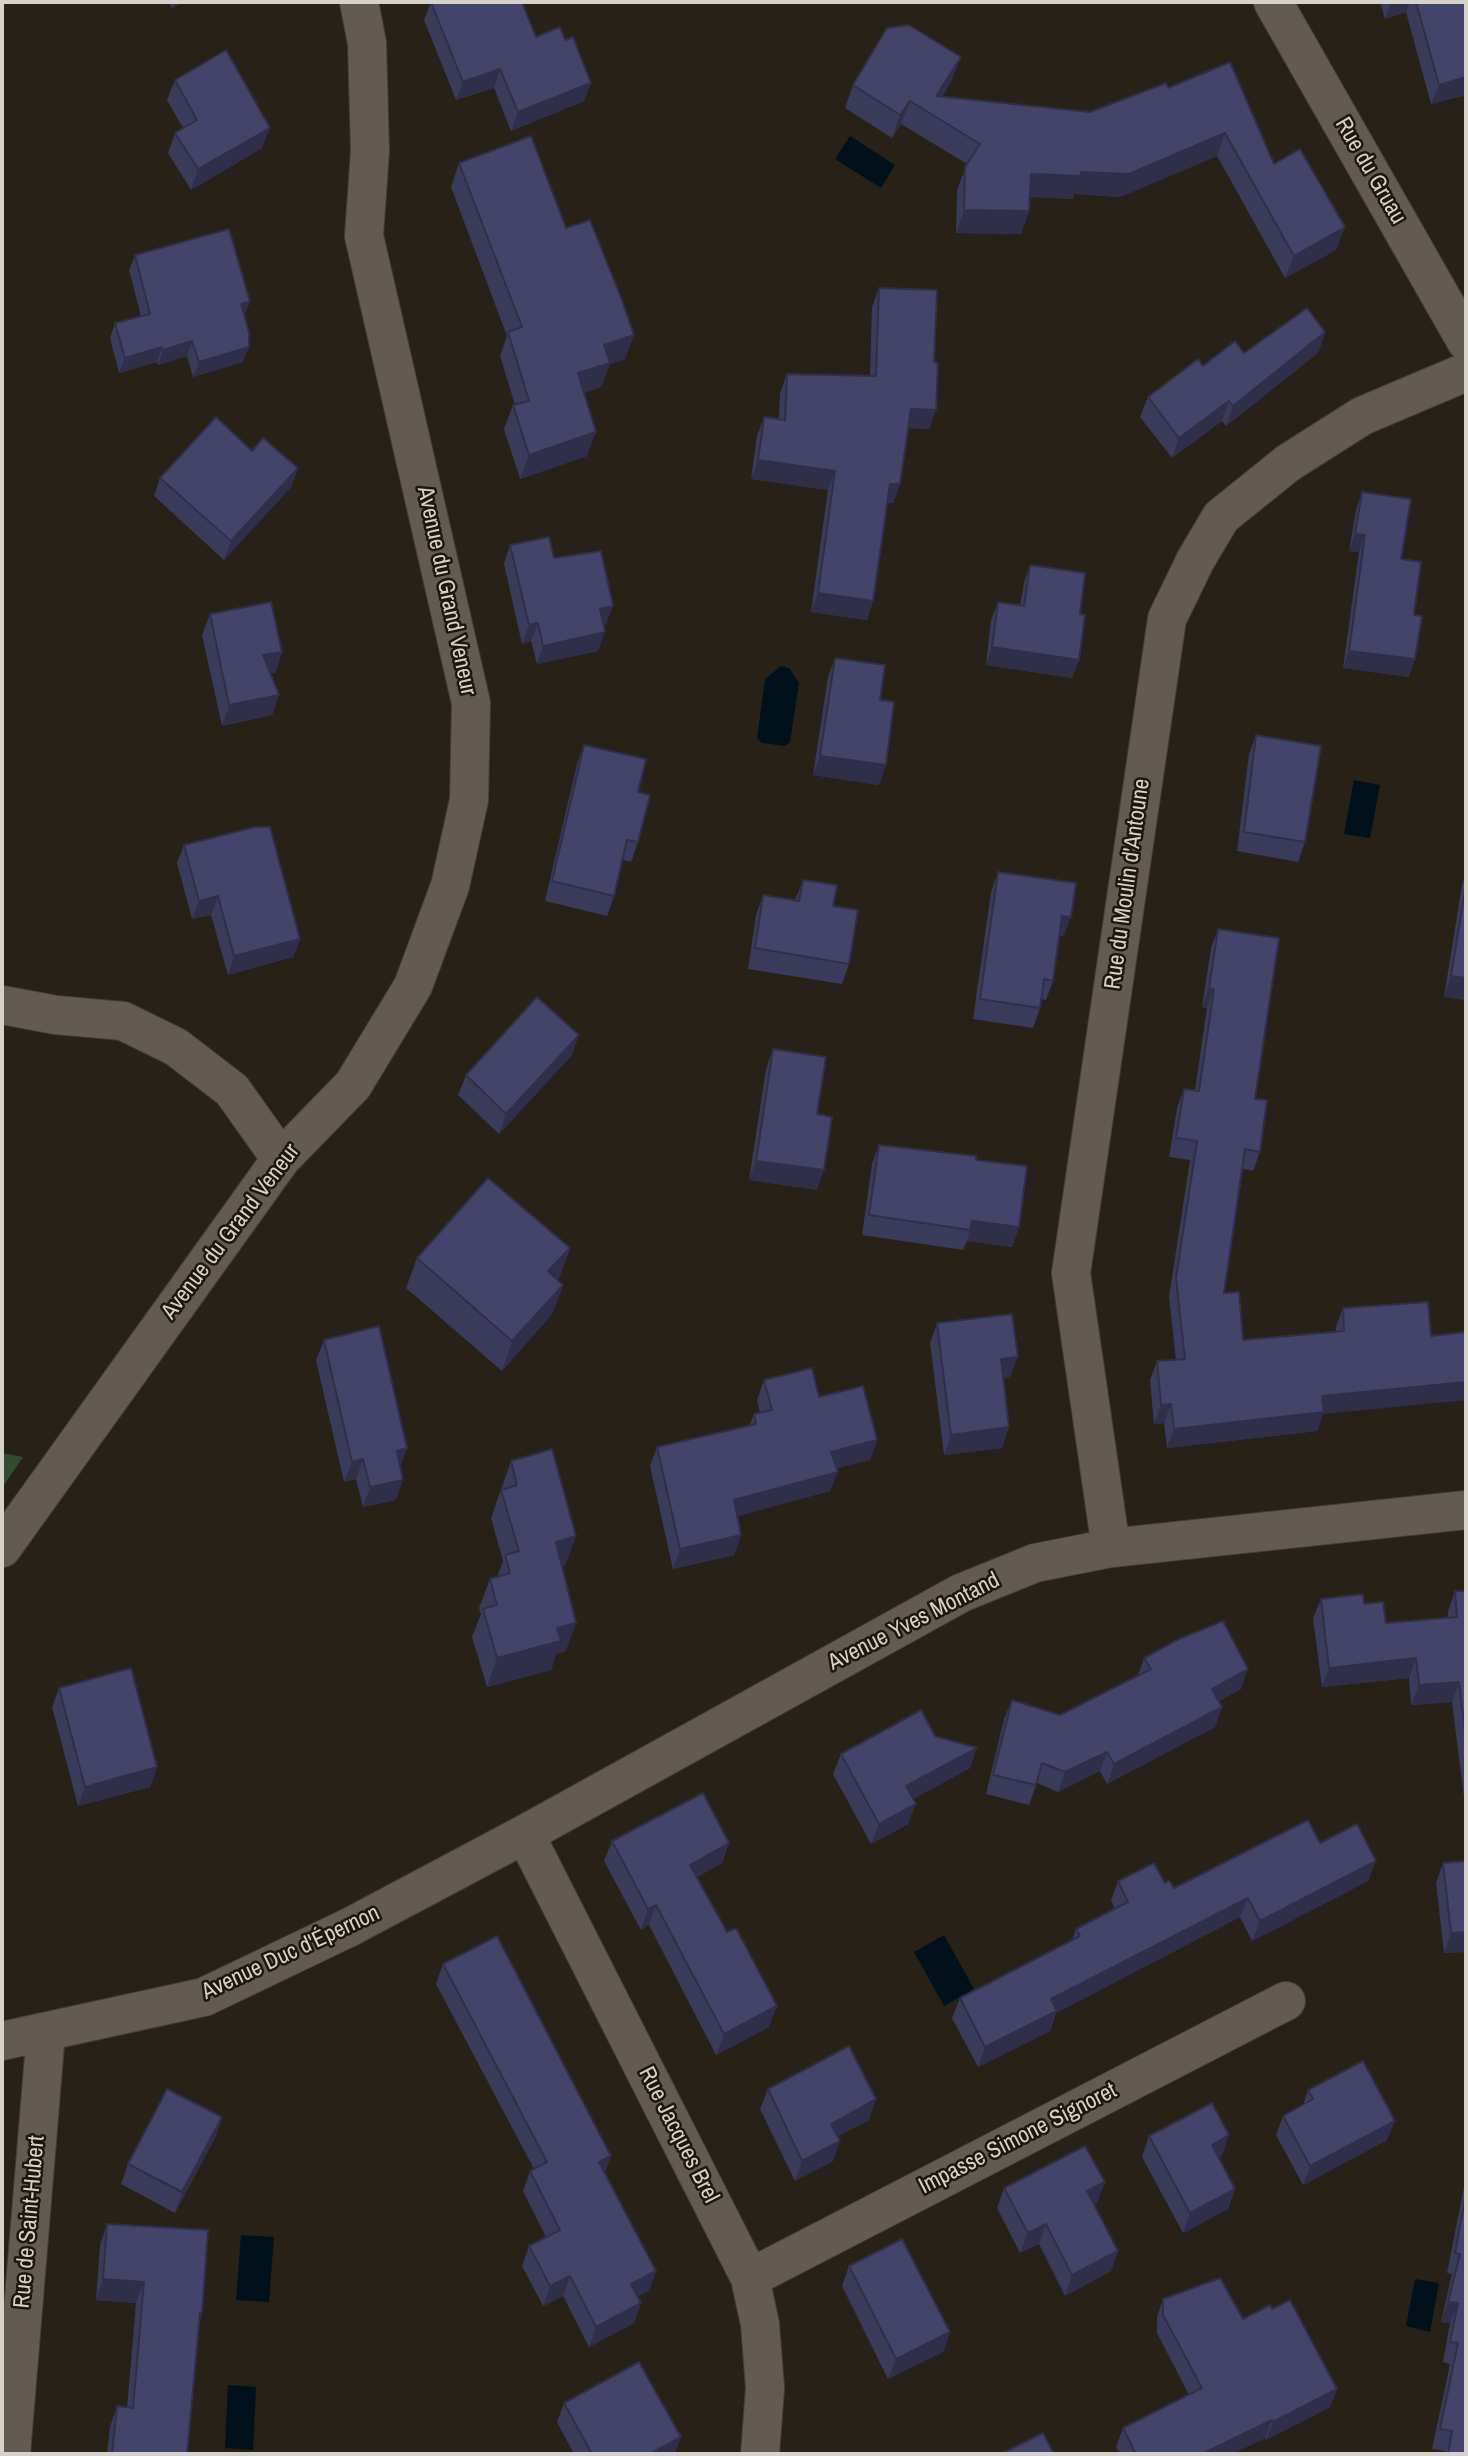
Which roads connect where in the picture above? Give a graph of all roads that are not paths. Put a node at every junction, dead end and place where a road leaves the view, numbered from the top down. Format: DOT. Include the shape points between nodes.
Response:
graph roads {
  1 [pos="359,2"];
  2 [pos="1273,2"];
  3 [pos="1466,341"];
  4 [pos="1466,372"];
  5 [pos="2,1005"];
  6 [pos="281,1159"];
  7 [pos="1466,1510"];
  8 [pos="2,1548"];
  9 [pos="1111,1548"];
  10 [pos="524,1834"];
  11 [pos="1286,2001"];
  12 [pos="46,2032"];
  13 [pos="2,2041"];
  14 [pos="750,2278"];
  15 [pos="11,2454"];
  16 [pos="760,2454"];
  1 -- 6 [label="street, Avenue du Grand Veneur" via="367,43 370,151 364,236 471,703 469,800 450,886 413,986 353,1085"];
  2 -- 3 [label="street, Rue du Gruau"];
  4 -- 9 [label="street, Rue du Moulin d'Antoune" via="1362,416 1288,463 1221,517 1167,619 1071,1273"];
  5 -- 6 [label="street" via="123,1021 176,1047 232,1090"];
  6 -- 8 [label="street, Avenue du Grand Veneur"];
  7 -- 9 [label="street, Avenue Yves Montand"];
  9 -- 10 [label="street, Avenue Yves Montand" via="1035,1563 961,1593"];
  10 -- 12 [label="street, Avenue Duc d'Épernon" via="350,1927 204,1997"];
  10 -- 14 [label="street, Rue Jacques Brel"];
  11 -- 14 [label="street, Impasse Simone Signoret"];
  12 -- 13 [label="street, Avenue Duc d'Épernon"];
  12 -- 15 [label="street, Rue de Saint-Hubert"];
  14 -- 16 [label="street, Rue Jacques Brel" via="760,2324 765,2388"];
}
